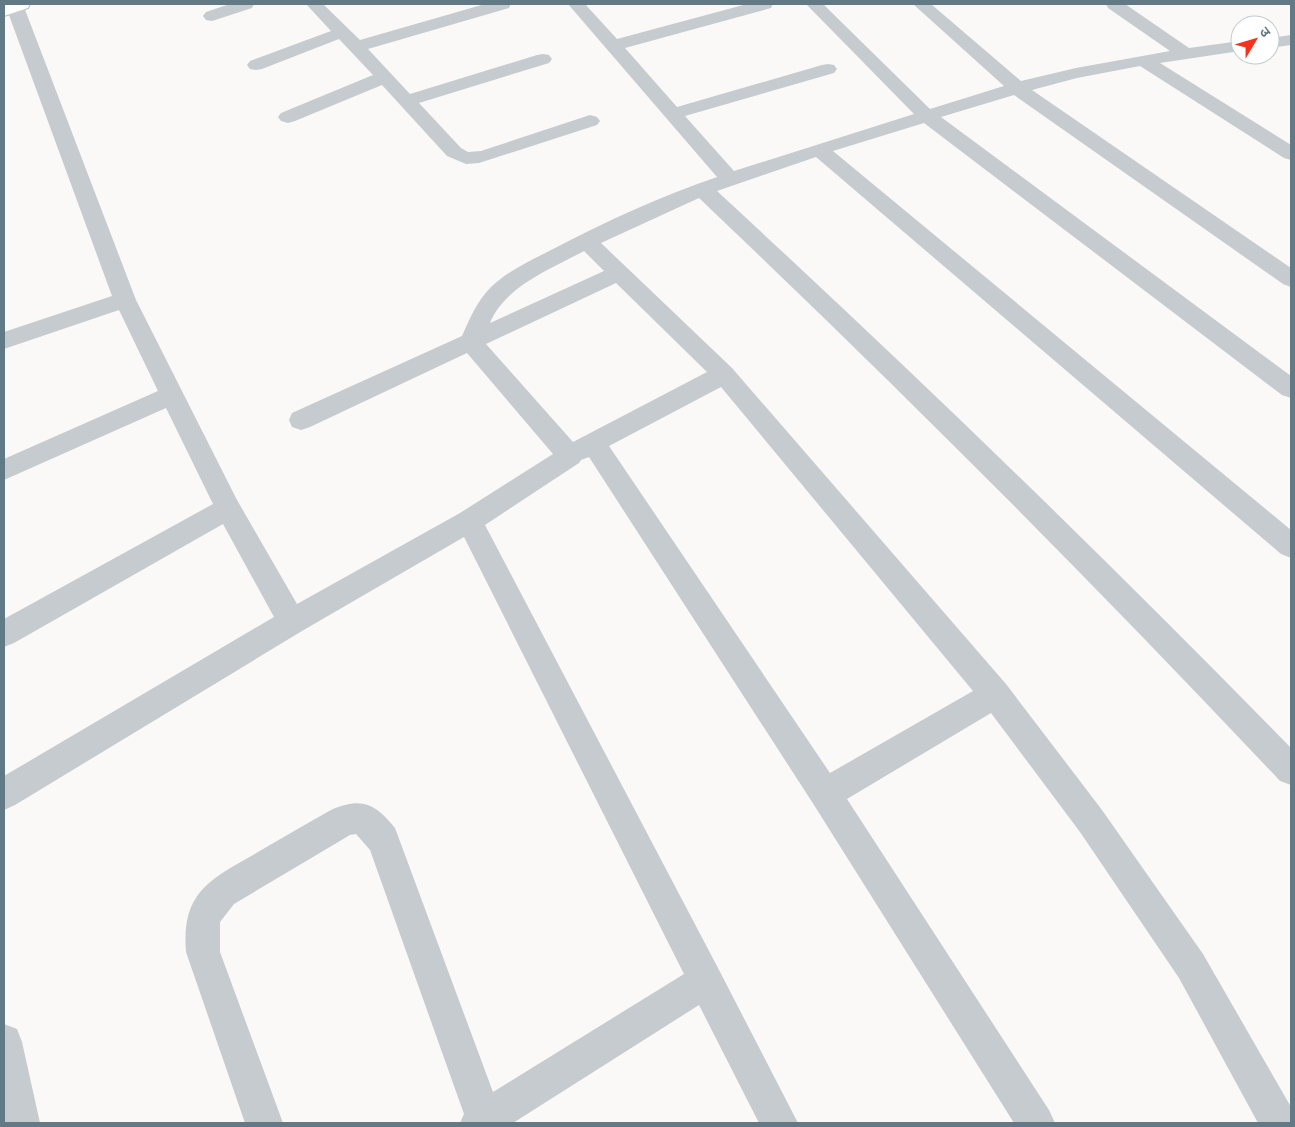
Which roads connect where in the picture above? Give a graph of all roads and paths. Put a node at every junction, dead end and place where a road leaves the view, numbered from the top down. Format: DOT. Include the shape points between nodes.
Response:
graph roads {
  1 [pos="246,4"];
  2 [pos="314,4"];
  3 [pos="503,4"];
  4 [pos="576,4"];
  5 [pos="765,4"];
  6 [pos="814,4"];
  7 [pos="921,4"];
  8 [pos="1114,4"];
  9 [pos="14,7"];
  10 [pos="212,16"];
  11 [pos="344,32"];
  12 [pos="358,46"];
  13 [pos="612,46"];
  14 [pos="1230,47"];
  15 [pos="1185,53"];
  16 [pos="543,59"];
  17 [pos="1143,60"];
  18 [pos="256,65"];
  19 [pos="828,69"];
  20 [pos="385,77"];
  21 [pos="1017,88"];
  22 [pos="406,101"];
  23 [pos="673,114"];
  24 [pos="927,116"];
  25 [pos="288,117"];
  26 [pos="590,121"];
  27 [pos="819,150"];
  28 [pos="1291,154"];
  29 [pos="731,180"];
  30 [pos="702,189"];
  31 [pos="586,241"];
  32 [pos="619,273"];
  33 [pos="1291,279"];
  34 [pos="125,300"];
  35 [pos="4,341"];
  36 [pos="471,342"];
  37 [pos="724,374"];
  38 [pos="1291,389"];
  39 [pos="173,395"];
  40 [pos="302,420"];
  41 [pos="582,449"];
  42 [pos="4,470"];
  43 [pos="228,508"];
  44 [pos="469,521"];
  45 [pos="1291,546"];
  46 [pos="292,622"];
  47 [pos="4,634"];
  48 [pos="996,694"];
  49 [pos="1291,770"];
  50 [pos="4,794"];
  51 [pos="825,794"];
  52 [pos="706,980"];
  53 [pos="4,1042"];
  54 [pos="484,1122"];
  55 [pos="21,1123"];
  56 [pos="264,1123"];
  57 [pos="779,1123"];
  58 [pos="1036,1123"];
  59 [pos="1279,1123"];
  1 -- 10 [label="street"];
  2 -- 11 [label="street"];
  3 -- 12 [label="street"];
  4 -- 13 [label="street"];
  5 -- 13 [label="street"];
  6 -- 24 [label="street"];
  7 -- 21 [label="street"];
  8 -- 15 [label="street"];
  9 -- 34 [label="street"];
  11 -- 12 [label="street"];
  11 -- 18 [label="street"];
  12 -- 20 [label="street"];
  13 -- 23 [label="street"];
  14 -- 15 [label="street"];
  15 -- 17 [label="street"];
  16 -- 22 [label="street"];
  17 -- 21 [label="street"];
  17 -- 28 [label="street"];
  19 -- 23 [label="street"];
  20 -- 22 [label="street"];
  20 -- 25 [label="street"];
  21 -- 24 [label="street"];
  21 -- 33 [label="street"];
  22 -- 26 [label="street" via="462,158 475,159"];
  23 -- 29 [label="street"];
  24 -- 27 [label="street"];
  24 -- 38 [label="street"];
  27 -- 29 [label="street"];
  27 -- 45 [label="street"];
  29 -- 30 [label="street"];
  30 -- 31 [label="street"];
  30 -- 49 [label="street" via="849,325 1002,474"];
  31 -- 32 [label="street"];
  31 -- 36 [label="street" via="522,276 499,293 483,313"];
  32 -- 36 [label="street"];
  32 -- 37 [label="street"];
  34 -- 35 [label="street"];
  34 -- 39 [label="street"];
  36 -- 40 [label="street"];
  36 -- 41 [label="street"];
  37 -- 41 [label="street"];
  37 -- 48 [label="street"];
  39 -- 42 [label="street"];
  39 -- 43 [label="street"];
  41 -- 44 [label="street"];
  41 -- 51 [label="street"];
  43 -- 46 [label="street"];
  43 -- 47 [label="street"];
  44 -- 46 [label="street"];
  44 -- 52 [label="street"];
  46 -- 50 [label="street"];
  48 -- 51 [label="street"];
  48 -- 59 [label="street" via="1091,821 1191,966"];
  51 -- 58 [label="street"];
  52 -- 54 [label="street"];
  52 -- 57 [label="street"];
  53 -- 55 [label="street"];
  54 -- 56 [label="street" via="383,840 363,818 353,816 222,892 210,906 201,926 203,952"];
}
